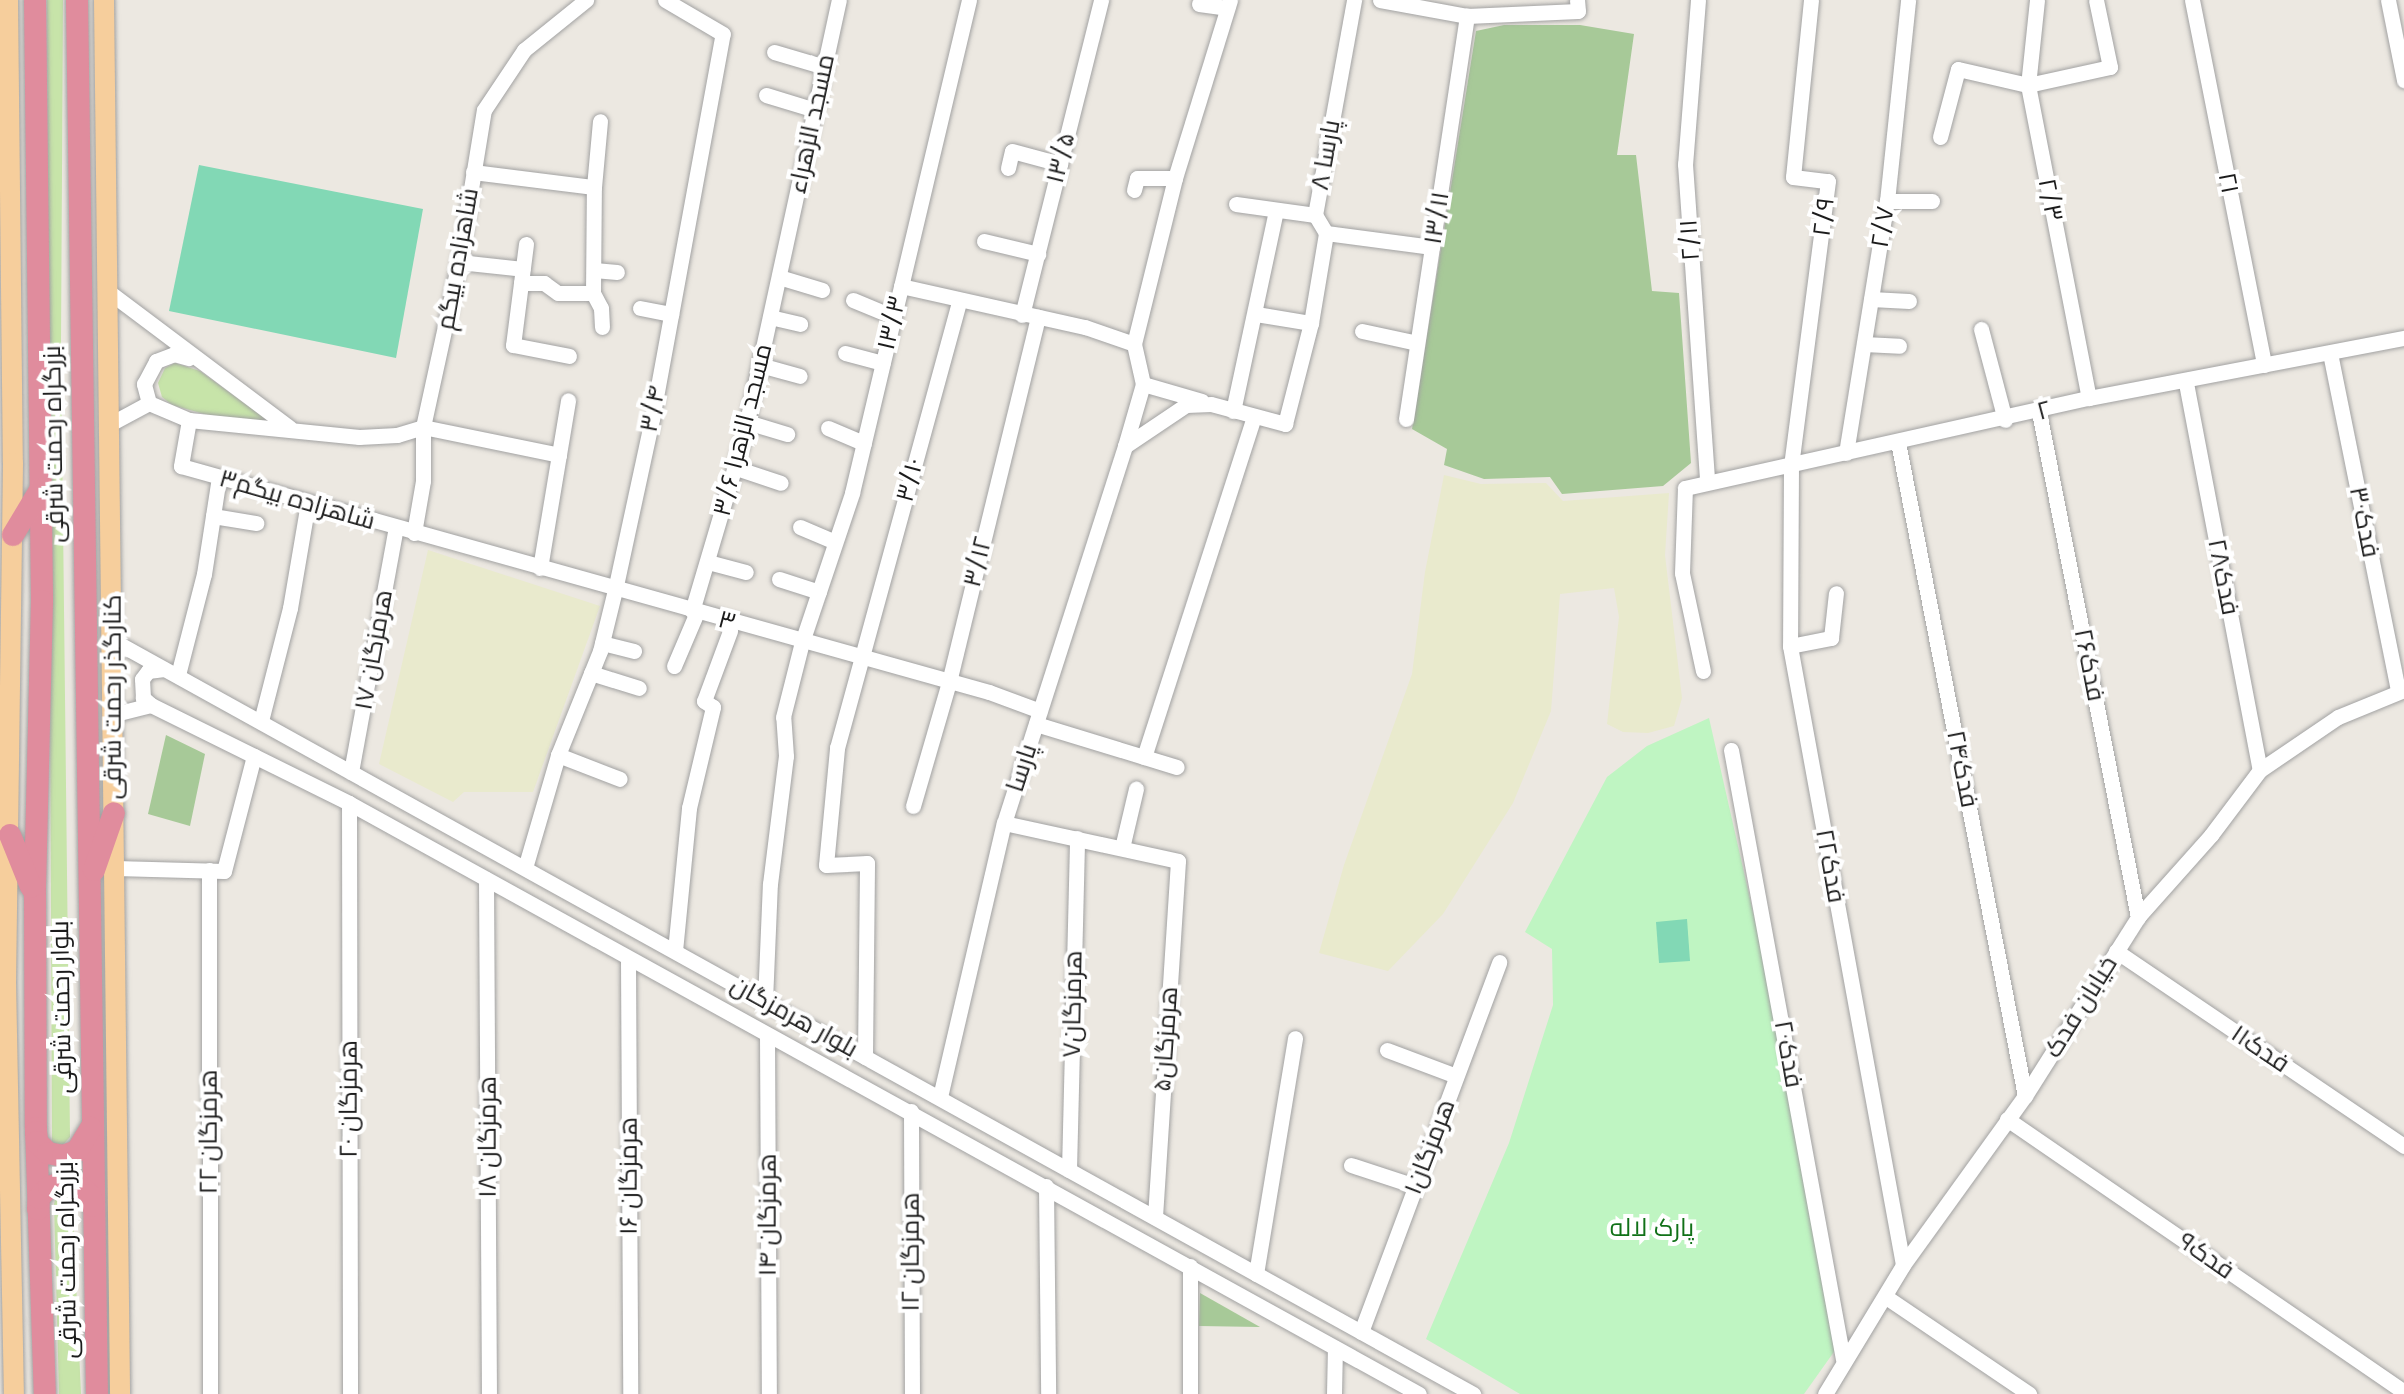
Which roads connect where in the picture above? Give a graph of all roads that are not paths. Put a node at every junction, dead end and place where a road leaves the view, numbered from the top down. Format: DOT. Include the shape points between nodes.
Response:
graph roads {
  1 [pos="35,0"];
  2 [pos="77,0"];
  3 [pos="104,0"];
  4 [pos="586,0"];
  5 [pos="665,0"];
  6 [pos="840,0"];
  7 [pos="968,0"];
  8 [pos="1101,0"];
  9 [pos="1354,0"];
  10 [pos="1380,0"];
  11 [pos="1698,0"];
  12 [pos="1811,0"];
  13 [pos="1908,0"];
  14 [pos="2037,0"];
  15 [pos="2096,0"];
  16 [pos="2192,0"];
  17 [pos="2388,0"];
  18 [pos="1199,4"];
  19 [pos="1229,4"];
  20 [pos="1539,6"];
  21 [pos="1577,6"];
  22 [pos="5,10"];
  23 [pos="1468,16"];
  24 [pos="2399,34"];
  25 [pos="774,52"];
  26 [pos="825,68"];
  27 [pos="2404,80"];
  28 [pos="2028,85"];
  29 [pos="766,95"];
  30 [pos="5,98"];
  31 [pos="815,110"];
  32 [pos="600,121"];
  33 [pos="1940,137"];
  34 [pos="1060,164"];
  35 [pos="1008,168"];
  36 [pos="473,172"];
  37 [pos="1175,178"];
  38 [pos="594,187"];
  39 [pos="1134,190"];
  40 [pos="1887,201"];
  41 [pos="1932,201"];
  42 [pos="1236,204"];
  43 [pos="1276,211"];
  44 [pos="1315,216"];
  45 [pos="1326,233"];
  46 [pos="984,241"];
  47 [pos="526,244"];
  48 [pos="785,247"];
  49 [pos="1432,247"];
  50 [pos="1038,254"];
  51 [pos="459,262"];
  52 [pos="594,270"];
  53 [pos="617,272"];
  54 [pos="522,276"];
  55 [pos="779,277"];
  56 [pos="901,286"];
  57 [pos="822,290"];
  58 [pos="109,292"];
  59 [pos="593,292"];
  60 [pos="1871,299"];
  61 [pos="853,300"];
  62 [pos="1909,301"];
  63 [pos="959,302"];
  64 [pos="640,308"];
  65 [pos="671,314"];
  66 [pos="1256,314"];
  67 [pos="1030,316"];
  68 [pos="770,317"];
  69 [pos="894,318"];
  70 [pos="1312,323"];
  71 [pos="800,324"];
  72 [pos="602,327"];
  73 [pos="1981,329"];
  74 [pos="1362,331"];
  75 [pos="2404,338"];
  76 [pos="1417,343"];
  77 [pos="1134,344"];
  78 [pos="1864,344"];
  79 [pos="1900,346"];
  80 [pos="845,353"];
  81 [pos="2330,353"];
  82 [pos="569,356"];
  83 [pos="198,362"];
  84 [pos="883,363"];
  85 [pos="760,364"];
  86 [pos="2264,365"];
  87 [pos="800,376"];
  88 [pos="2186,383"];
  89 [pos="1143,384"];
  90 [pos="2088,398"];
  91 [pos="568,400"];
  92 [pos="149,404"];
  93 [pos="1211,404"];
  94 [pos="1233,410"];
  95 [pos="2040,412"];
  96 [pos="1254,416"];
  97 [pos="1406,419"];
  98 [pos="188,420"];
  99 [pos="2005,420"];
  100 [pos="747,422"];
  101 [pos="110,424"];
  102 [pos="423,427"];
  103 [pos="828,428"];
  104 [pos="293,430"];
  105 [pos="786,434"];
  106 [pos="1898,442"];
  107 [pos="864,443"];
  108 [pos="1124,446"];
  109 [pos="1846,453"];
  110 [pos="558,456"];
  111 [pos="1791,465"];
  112 [pos="736,468"];
  113 [pos="7,471"];
  114 [pos="220,477"];
  115 [pos="1706,480"];
  116 [pos="781,483"];
  117 [pos="41,487"];
  118 [pos="308,503"];
  119 [pos="213,516"];
  120 [pos="256,523"];
  121 [pos="800,527"];
  122 [pos="396,528"];
  123 [pos="414,533"];
  124 [pos="13,535"];
  125 [pos="836,542"];
  126 [pos="708,562"];
  127 [pos="540,568"];
  128 [pos="746,572"];
  129 [pos="778,578"];
  130 [pos="615,590"];
  131 [pos="819,592"];
  132 [pos="1836,593"];
  133 [pos="695,612"];
  134 [pos="730,631"];
  135 [pos="114,641"];
  136 [pos="602,642"];
  137 [pos="802,642"];
  138 [pos="1790,646"];
  139 [pos="634,651"];
  140 [pos="862,658"];
  141 [pos="674,666"];
  142 [pos="1703,671"];
  143 [pos="173,673"];
  144 [pos="591,673"];
  145 [pos="0,675"];
  146 [pos="949,682"];
  147 [pos="639,688"];
  148 [pos="2401,690"];
  149 [pos="13,696"];
  150 [pos="151,705"];
  151 [pos="115,714"];
  152 [pos="1038,717"];
  153 [pos="260,721"];
  154 [pos="1731,750"];
  155 [pos="558,754"];
  156 [pos="254,756"];
  157 [pos="1144,757"];
  158 [pos="1177,766"];
  159 [pos="2260,770"];
  160 [pos="352,772"];
  161 [pos="620,779"];
  162 [pos="1136,788"];
  163 [pos="349,803"];
  164 [pos="913,806"];
  165 [pos="114,813"];
  166 [pos="1004,823"];
  167 [pos="10,835"];
  168 [pos="1077,838"];
  169 [pos="1122,848"];
  170 [pos="115,868"];
  171 [pos="525,868"];
  172 [pos="216,871"];
  173 [pos="486,879"];
  174 [pos="88,888"];
  175 [pos="35,895"];
  176 [pos="2138,917"];
  177 [pos="675,951"];
  178 [pos="2116,951"];
  179 [pos="628,959"];
  180 [pos="1499,962"];
  181 [pos="766,1002"];
  182 [pos="768,1036"];
  183 [pos="1295,1038"];
  184 [pos="1387,1050"];
  185 [pos="865,1056"];
  186 [pos="1456,1076"];
  187 [pos="2025,1096"];
  188 [pos="940,1097"];
  189 [pos="911,1111"];
  190 [pos="2008,1119"];
  191 [pos="92,1125"];
  192 [pos="36,1128"];
  193 [pos="2404,1146"];
  194 [pos="1352,1165"];
  195 [pos="1069,1170"];
  196 [pos="1046,1186"];
  197 [pos="1416,1186"];
  198 [pos="94,1210"];
  199 [pos="38,1213"];
  200 [pos="1155,1218"];
  201 [pos="1904,1265"];
  202 [pos="1190,1266"];
  203 [pos="1256,1274"];
  204 [pos="1886,1297"];
  205 [pos="1361,1332"];
  206 [pos="1335,1348"];
  207 [pos="1843,1359"];
  208 [pos="2404,1392"];
  209 [pos="14,1394"];
  210 [pos="45,1394"];
  211 [pos="96,1394"];
  212 [pos="120,1394"];
  213 [pos="210,1394"];
  214 [pos="350,1394"];
  215 [pos="489,1394"];
  216 [pos="630,1394"];
  217 [pos="769,1394"];
  218 [pos="912,1394"];
  219 [pos="1048,1394"];
  220 [pos="1190,1394"];
  221 [pos="1334,1394"];
  222 [pos="1419,1394"];
  223 [pos="1473,1394"];
  224 [pos="1825,1394"];
  225 [pos="2030,1394"];
  1 -- 117 [label="highway, بزرگراه رحمت شرقی"];
  2 -- 174 [label="highway, بزرگراه رحمت شرقی"];
  3 -- 58 [label="main road, کنارگذر رحمت شرقی"];
  4 -- 36 [label="street, شاهزاده بیگم" via="524,50 484,110"];
  5 -- 65 [label="street, ۳/۴" via="723,34"];
  6 -- 26 [label="street, مسجد الزهراء"];
  7 -- 56 [label="street, ۱۳/۳"];
  8 -- 34 [label="street, ۱۳/۵"];
  9 -- 44 [label="street, ۸ پارسا"];
  10 -- 23 [label="street"];
  11 -- 115 [label="street, ۲/۱۱" via="1685,164"];
  12 -- 111 [label="street, ۲/۹" via="1793,178 1828,181"];
  13 -- 40 [label="street, ۲/۷"];
  14 -- 28 [label="street, ۲/۳"];
  15 -- 28 [label="street" via="2110,67"];
  16 -- 86 [label="street, ۲۱"];
  17 -- 24 [label="street"];
  18 -- 19 [label="street"];
  19 -- 37 [label="street"];
  20 -- 21 [label="street"];
  20 -- 23 [label="street"];
  22 -- 30 [label="main road"];
  23 -- 49 [label="street, ۱۳/۱۱"];
  24 -- 27 [label="street"];
  25 -- 26 [label="street"];
  26 -- 31 [label="street, مسجد الزهراء"];
  28 -- 33 [label="street" via="1958,69"];
  28 -- 90 [label="street, ۲/۳"];
  29 -- 31 [label="street"];
  30 -- 113 [label="main road"];
  31 -- 48 [label="street, مسجد الزهراء"];
  32 -- 38 [label="street"];
  34 -- 35 [label="street" via="1012,151"];
  34 -- 50 [label="street, ۱۳/۵"];
  36 -- 38 [label="street"];
  36 -- 51 [label="street, شاهزاده بیگم"];
  37 -- 39 [label="street" via="1137,178"];
  37 -- 77 [label="street"];
  38 -- 52 [label="street"];
  40 -- 41 [label="street"];
  40 -- 60 [label="street, ۲/۷"];
  42 -- 43 [label="street"];
  43 -- 44 [label="street"];
  43 -- 66 [label="street"];
  44 -- 45 [label="street, ۸ پارسا"];
  45 -- 49 [label="street"];
  45 -- 70 [label="street"];
  46 -- 50 [label="street"];
  47 -- 54 [label="street"];
  48 -- 55 [label="street, مسجد الزهرا ۳/۶"];
  49 -- 76 [label="street, ۱۳/۱۱"];
  50 -- 67 [label="street, ۱۳/۵"];
  51 -- 54 [label="street"];
  51 -- 102 [label="street, شاهزاده بیگم"];
  52 -- 53 [label="street"];
  52 -- 59 [label="street"];
  54 -- 59 [label="street" via="558,292"];
  54 -- 82 [label="street" via="514,345"];
  55 -- 57 [label="street"];
  55 -- 68 [label="street, مسجد الزهرا ۳/۶"];
  56 -- 63 [label="street"];
  56 -- 69 [label="street, ۱۳/۳"];
  58 -- 83 [label="street"];
  58 -- 101 [label="main road, کنارگذر رحمت شرقی"];
  59 -- 72 [label="street"];
  60 -- 62 [label="street"];
  60 -- 78 [label="street, ۲/۷"];
  61 -- 69 [label="street"];
  63 -- 67 [label="street"];
  63 -- 140 [label="street, ۳/۱۰"];
  64 -- 65 [label="street"];
  65 -- 130 [label="street, ۳/۴"];
  66 -- 70 [label="street"];
  66 -- 94 [label="street"];
  67 -- 77 [label="street"];
  67 -- 146 [label="street, ۳/۱۲"];
  68 -- 71 [label="street"];
  68 -- 85 [label="street, مسجد الزهرا ۳/۶"];
  69 -- 84 [label="street, ۱۳/۳"];
  70 -- 96 [label="street" via="1285,424"];
  73 -- 99 [label="street"];
  74 -- 76 [label="street"];
  75 -- 81 [label="street, ۲"];
  76 -- 97 [label="street, ۱۳/۱۱"];
  77 -- 89 [label="street, پارسا"];
  78 -- 79 [label="street"];
  78 -- 109 [label="street, ۲/۷"];
  80 -- 84 [label="street"];
  81 -- 86 [label="street, ۲"];
  81 -- 148 [label="street, فدک۳۰"];
  83 -- 92 [label="street" via="174,354 156,361 144,384"];
  83 -- 104 [label="street"];
  84 -- 107 [label="street, ۱۳/۳"];
  85 -- 87 [label="street"];
  85 -- 100 [label="street, مسجد الزهرا ۳/۶"];
  86 -- 88 [label="street, ۲"];
  88 -- 90 [label="street, ۲"];
  88 -- 159 [label="street, فدک۲۸"];
  89 -- 93 [label="street"];
  89 -- 108 [label="street, پارسا"];
  90 -- 95 [label="street, ۲"];
  91 -- 110 [label="street"];
  92 -- 98 [label="street"];
  92 -- 101 [label="street"];
  93 -- 94 [label="street"];
  93 -- 108 [label="street" via="1186,405"];
  94 -- 96 [label="street"];
  95 -- 99 [label="street, ۲"];
  95 -- 176 [label="street, فدک۲۶"];
  96 -- 157 [label="street"];
  98 -- 104 [label="street"];
  98 -- 114 [label="street, ۳شاهزاده بیگم" via="181,466"];
  99 -- 106 [label="street, ۲"];
  100 -- 105 [label="street"];
  100 -- 112 [label="street, مسجد الزهرا ۳/۶"];
  101 -- 135 [label="main road, کنارگذر رحمت شرقی"];
  102 -- 104 [label="street" via="359,436"];
  102 -- 110 [label="street"];
  102 -- 123 [label="street, شاهزاده بیگم"];
  103 -- 107 [label="street"];
  106 -- 109 [label="street, ۲"];
  106 -- 187 [label="street, فدک۲۴"];
  107 -- 125 [label="street, ۱۳/۳"];
  108 -- 152 [label="street, پارسا"];
  109 -- 111 [label="street, ۲"];
  110 -- 127 [label="street"];
  111 -- 115 [label="street, ۲"];
  111 -- 138 [label="street, فدک۲۲"];
  112 -- 116 [label="street"];
  112 -- 126 [label="street, مسجد الزهرا ۳/۶"];
  113 -- 124 [label="main road"];
  114 -- 118 [label="street, ۳شاهزاده بیگم"];
  114 -- 119 [label="street"];
  115 -- 142 [label="street, ۲" via="1685,488 1682,573"];
  117 -- 124 [label="highway"];
  117 -- 175 [label="highway, بزرگراه رحمت شرقی"];
  118 -- 122 [label="street, ۳شاهزاده بیگم"];
  118 -- 153 [label="street"];
  119 -- 120 [label="street"];
  119 -- 143 [label="street" via="204,574"];
  121 -- 125 [label="street"];
  122 -- 123 [label="street, ۳شاهزاده بیگم"];
  122 -- 160 [label="street, هرمزگان ۱۷"];
  123 -- 127 [label="street, ۳"];
  124 -- 149 [label="main road"];
  125 -- 131 [label="street, ۱۳/۳"];
  126 -- 128 [label="street"];
  126 -- 133 [label="street, مسجد الزهرا ۳/۶"];
  127 -- 130 [label="street, ۳"];
  129 -- 131 [label="street"];
  130 -- 133 [label="street, ۳"];
  130 -- 136 [label="street, ۳/۴"];
  131 -- 137 [label="street, ۱۳/۳"];
  132 -- 138 [label="street" via="1831,638"];
  133 -- 137 [label="street, ۳"];
  133 -- 141 [label="street, مسجد الزهرا ۳/۶"];
  134 -- 177 [label="street" via="704,701 713,707 689,808"];
  135 -- 143 [label="street, بلوار هرمزگان"];
  135 -- 151 [label="main road, کنارگذر رحمت شرقی"];
  136 -- 139 [label="street"];
  136 -- 144 [label="street, ۳/۴"];
  137 -- 140 [label="street, ۳"];
  137 -- 181 [label="street, ۱۳/۳" via="783,716 786,756 770,884"];
  138 -- 201 [label="street, فدک۲۲"];
  140 -- 146 [label="street, ۳"];
  140 -- 185 [label="street, ۳/۱۰" via="838,748 826,865 867,863"];
  143 -- 150 [label="street" via="148,671 142,679 140,689"];
  143 -- 153 [label="street, بلوار هرمزگان"];
  144 -- 147 [label="street"];
  144 -- 155 [label="street, ۳/۴"];
  145 -- 149 [label="street"];
  146 -- 152 [label="street, ۳"];
  146 -- 164 [label="street, ۳/۱۲"];
  148 -- 159 [label="street, خیابان فدک" via="2338,718"];
  149 -- 167 [label="main road"];
  150 -- 151 [label="street"];
  150 -- 156 [label="street, بلوار هرمزگان"];
  151 -- 165 [label="main road, کنارگذر رحمت شرقی"];
  152 -- 157 [label="street, ۳"];
  152 -- 166 [label="street, پارسا"];
  153 -- 160 [label="street, بلوار هرمزگان"];
  154 -- 207 [label="street, فدک۲۰"];
  155 -- 161 [label="street"];
  155 -- 171 [label="street, ۳/۴"];
  156 -- 163 [label="street, بلوار هرمزگان"];
  156 -- 172 [label="street, هرمزگان ۲۲"];
  157 -- 158 [label="street, ۳"];
  159 -- 176 [label="street, خیابان فدک"];
  160 -- 171 [label="street, بلوار هرمزگان"];
  162 -- 169 [label="street"];
  163 -- 173 [label="street, بلوار هرمزگان"];
  163 -- 214 [label="street, هرمزگان ۲۰"];
  165 -- 170 [label="main road, کنارگذر رحمت شرقی"];
  165 -- 174 [label="highway"];
  166 -- 168 [label="street"];
  166 -- 188 [label="street, پارسا"];
  167 -- 175 [label="highway"];
  167 -- 209 [label="main road" via="6,982"];
  168 -- 169 [label="street"];
  168 -- 195 [label="street, هرمزگان۷"];
  169 -- 200 [label="street, هرمزگان۵" via="1178,861"];
  170 -- 172 [label="street"];
  170 -- 212 [label="main road, کنارگذر رحمت شرقی"];
  171 -- 177 [label="street, بلوار هرمزگان"];
  172 -- 213 [label="street, هرمزگان ۲۲"];
  173 -- 179 [label="street, بلوار هرمزگان"];
  173 -- 215 [label="street, هرمزگان ۱۸"];
  174 -- 191 [label="highway, بلوار رحمت شرقی"];
  175 -- 192 [label="highway, بزرگراه رحمت شرقی"];
  176 -- 178 [label="street, خیابان فدک"];
  177 -- 181 [label="street, بلوار هرمزگان"];
  178 -- 187 [label="street, خیابان فدک"];
  178 -- 193 [label="street, فدک۱۱"];
  179 -- 182 [label="street, بلوار هرمزگان"];
  179 -- 216 [label="street, هرمزگان ۱۶"];
  180 -- 186 [label="street, هرمزگان۱"];
  181 -- 185 [label="street, بلوار هرمزگان"];
  182 -- 189 [label="street, بلوار هرمزگان"];
  182 -- 217 [label="street, هرمزگان ۱۴"];
  183 -- 203 [label="street"];
  184 -- 186 [label="street"];
  185 -- 188 [label="street, بلوار هرمزگان"];
  186 -- 197 [label="street, هرمزگان۱"];
  187 -- 190 [label="street, خیابان فدک"];
  188 -- 195 [label="street, بلوار هرمزگان"];
  189 -- 196 [label="street, بلوار هرمزگان"];
  189 -- 218 [label="street, هرمزگان ۱۲"];
  190 -- 201 [label="street, خیابان فدک"];
  190 -- 208 [label="street, فدک۹"];
  191 -- 192 [label="highway" via="77,1151 63,1156 37,1142"];
  191 -- 198 [label="highway, بزرگراه رحمت شرقی"];
  192 -- 199 [label="highway, بزرگراه رحمت شرقی"];
  194 -- 197 [label="street"];
  195 -- 200 [label="street, بلوار هرمزگان"];
  196 -- 202 [label="street, بلوار هرمزگان"];
  196 -- 219 [label="street"];
  197 -- 205 [label="street, هرمزگان۱"];
  198 -- 199 [label="highway" via="90,1195 64,1182 39,1198"];
  198 -- 211 [label="highway, بزرگراه رحمت شرقی"];
  199 -- 210 [label="highway, بزرگراه رحمت شرقی"];
  200 -- 203 [label="street, بلوار هرمزگان"];
  201 -- 204 [label="street, خیابان فدک"];
  202 -- 206 [label="street, بلوار هرمزگان"];
  202 -- 220 [label="street"];
  203 -- 205 [label="street, بلوار هرمزگان"];
  204 -- 207 [label="street, خیابان فدک"];
  204 -- 225 [label="street"];
  205 -- 223 [label="street, بلوار هرمزگان"];
  206 -- 221 [label="street"];
  206 -- 222 [label="street, بلوار هرمزگان"];
  207 -- 224 [label="street, خیابان فدک"];
}
